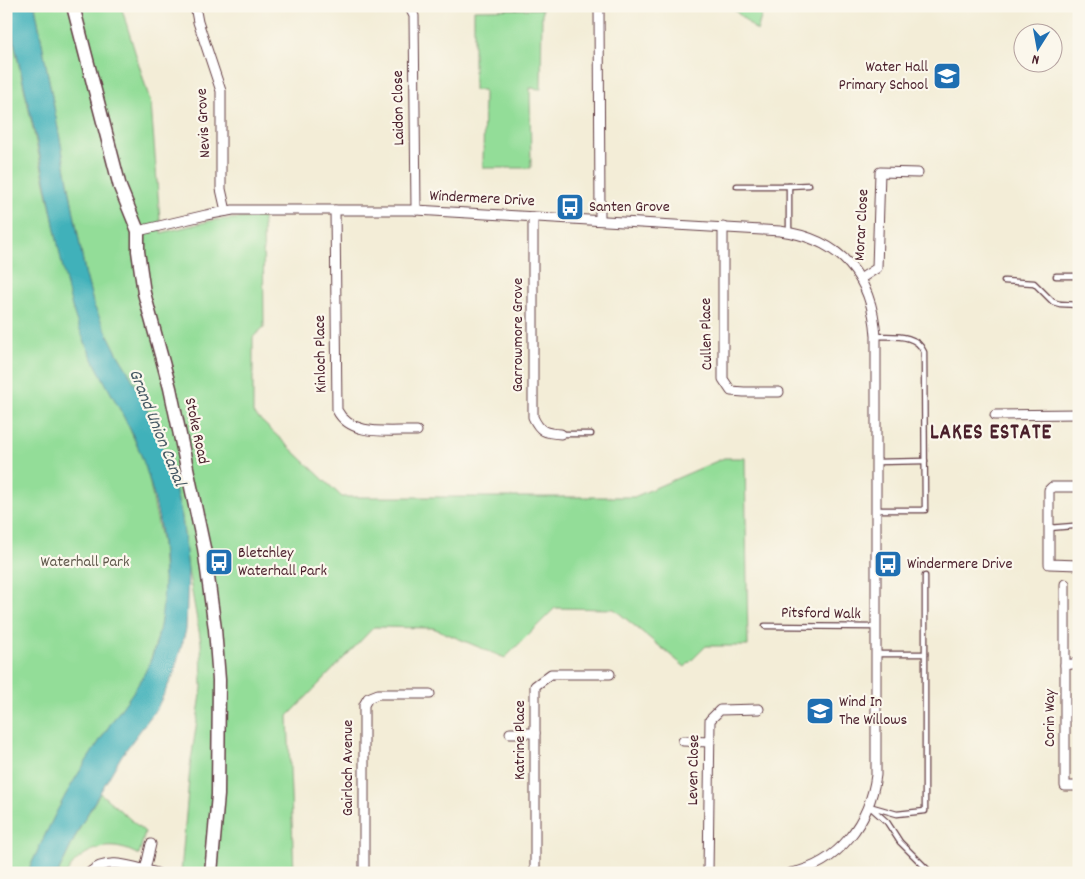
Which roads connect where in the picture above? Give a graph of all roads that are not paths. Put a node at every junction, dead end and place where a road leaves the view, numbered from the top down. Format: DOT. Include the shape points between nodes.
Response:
graph roads {
  1 [pos="72,6"];
  2 [pos="194,6"];
  3 [pos="409,6"];
  4 [pos="599,6"];
  5 [pos="918,174"];
  6 [pos="808,185"];
  7 [pos="737,186"];
  8 [pos="789,186"];
  9 [pos="335,210"];
  10 [pos="416,210"];
  11 [pos="226,211"];
  12 [pos="533,217"];
  13 [pos="600,220"];
  14 [pos="723,227"];
  15 [pos="138,230"];
  16 [pos="789,232"];
  17 [pos="1056,276"];
  18 [pos="1079,276"];
  19 [pos="860,278"];
  20 [pos="1004,281"];
  21 [pos="1079,305"];
  22 [pos="876,336"];
  23 [pos="778,392"];
  24 [pos="1079,414"];
  25 [pos="995,415"];
  26 [pos="417,431"];
  27 [pos="561,434"];
  28 [pos="591,434"];
  29 [pos="925,461"];
  30 [pos="876,462"];
  31 [pos="1079,487"];
  32 [pos="876,510"];
  33 [pos="1073,526"];
  34 [pos="1049,528"];
  35 [pos="1079,564"];
  36 [pos="926,576"];
  37 [pos="1065,584"];
  38 [pos="765,626"];
  39 [pos="877,627"];
  40 [pos="877,654"];
  41 [pos="925,654"];
  42 [pos="1079,663"];
  43 [pos="1064,664"];
  44 [pos="610,674"];
  45 [pos="430,694"];
  46 [pos="759,709"];
  47 [pos="510,733"];
  48 [pos="535,733"];
  49 [pos="683,741"];
  50 [pos="710,742"];
  51 [pos="1079,786"];
  52 [pos="869,806"];
  53 [pos="151,844"];
  54 [pos="927,869"];
  55 [pos="145,870"];
  56 [pos="794,872"];
  57 [pos="89,873"];
  58 [pos="157,873"];
  59 [pos="211,873"];
  60 [pos="364,873"];
  61 [pos="535,873"];
  62 [pos="708,873"];
  1 -- 15 [label="street, Stoke Road" via="120,187"];
  2 -- 11 [label="street, Nevis Grove" via="221,91 222,189"];
  3 -- 10 [label="street, Laidon Close" via="414,16"];
  4 -- 13 [label="street"];
  5 -- 19 [label="street, Morar Close" via="880,172 877,268"];
  6 -- 8 [label="lane"];
  7 -- 8 [label="lane"];
  8 -- 16 [label="lane"];
  9 -- 10 [label="street, Windermere Drive"];
  9 -- 11 [label="street, Windermere Drive"];
  9 -- 26 [label="street, Kinloch Place" via="337,410 347,422 362,430"];
  10 -- 12 [label="street, Windermere Drive"];
  11 -- 15 [label="street, Windermere Drive"];
  12 -- 13 [label="street, Windermere Drive"];
  12 -- 27 [label="street, Garrowmore Grove" via="533,417 538,427 547,433"];
  13 -- 14 [label="street, Windermere Drive"];
  14 -- 16 [label="street, Windermere Drive"];
  14 -- 23 [label="street, Cullen Place" via="723,379 732,390"];
  15 -- 59 [label="street, Stoke Road" via="144,293 176,415 204,548 215,629 219,680 218,795"];
  16 -- 19 [label="street, Windermere Drive" via="808,236 828,246"];
  17 -- 18 [label="lane"];
  19 -- 22 [label="street, Windermere Drive" via="872,305"];
  20 -- 21 [label="lane" via="1034,283 1053,302"];
  22 -- 29 [label="lane" via="913,339 923,350"];
  22 -- 30 [label="street, Windermere Drive"];
  24 -- 25 [label="street"];
  27 -- 28 [label="lane"];
  29 -- 30 [label="lane"];
  29 -- 32 [label="lane" via="925,510"];
  30 -- 32 [label="street, Windermere Drive"];
  31 -- 34 [label="street" via="1052,487 1049,490"];
  32 -- 39 [label="street, Windermere Drive"];
  33 -- 34 [label="lane"];
  34 -- 35 [label="street" via="1049,564"];
  36 -- 41 [label="lane"];
  37 -- 43 [label="street, Corin Way"];
  38 -- 39 [label="lane, Pitsford Walk"];
  39 -- 40 [label="street, Windermere Drive"];
  40 -- 41 [label="lane"];
  40 -- 52 [label="street, Windermere Drive" via="876,764"];
  41 -- 52 [label="lane" via="925,811 897,814"];
  42 -- 43 [label="street"];
  43 -- 51 [label="street, Corin Way" via="1065,786"];
  44 -- 48 [label="street, Katrine Place" via="551,674 535,686"];
  45 -- 60 [label="street, Gairloch Avenue" via="378,694 368,698 364,705"];
  46 -- 50 [label="street, Leven Close" via="720,710 710,720"];
  47 -- 48 [label="street"];
  48 -- 61 [label="street, Katrine Place"];
  49 -- 50 [label="street"];
  50 -- 62 [label="street, Leven Close"];
  52 -- 54 [label="lane"];
  52 -- 56 [label="street, Windermere Drive" via="844,845 819,863"];
  53 -- 55 [label="street"];
  55 -- 57 [label="street" via="112,863"];
  55 -- 58 [label="street"];
}
